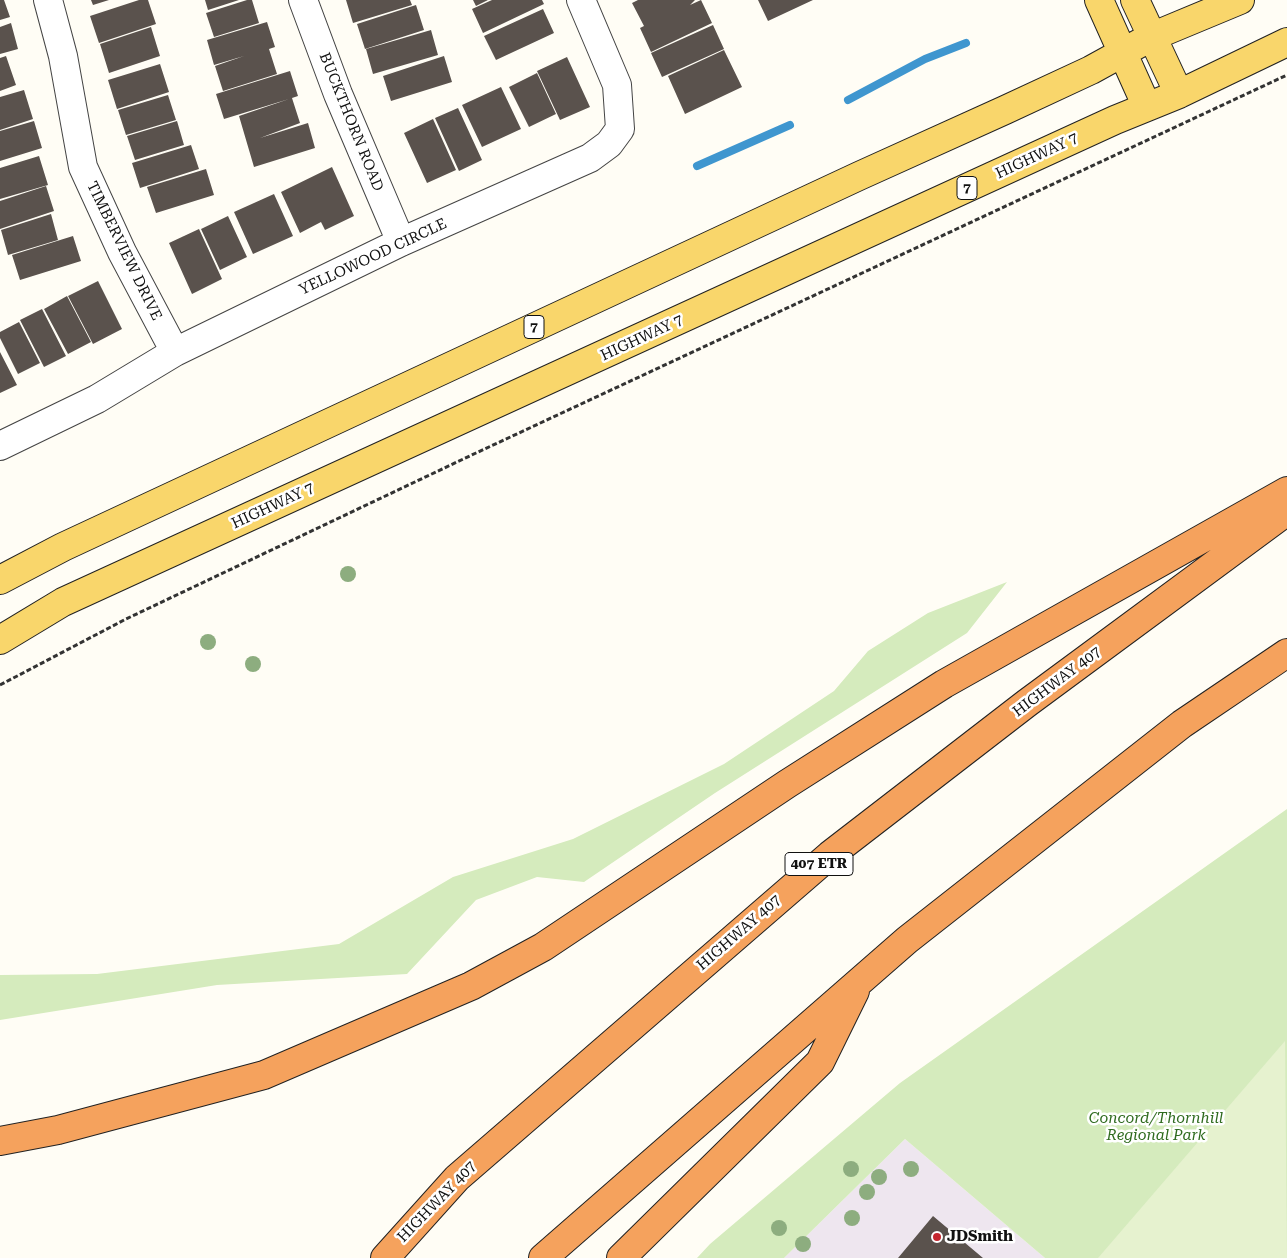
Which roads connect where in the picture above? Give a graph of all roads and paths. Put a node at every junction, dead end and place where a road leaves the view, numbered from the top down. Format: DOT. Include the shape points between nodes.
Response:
graph roads {
  1 [pos="48,0"];
  2 [pos="302,0"];
  3 [pos="581,0"];
  4 [pos="1099,0"];
  5 [pos="1135,0"];
  6 [pos="1240,0"];
  7 [pos="1151,37"];
  8 [pos="1287,42"];
  9 [pos="1122,52"];
  10 [pos="1287,75"];
  11 [pos="1179,94"];
  12 [pos="1147,107"];
  13 [pos="402,242"];
  14 [pos="175,352"];
  15 [pos="0,446"];
  16 [pos="1287,491"];
  17 [pos="1287,511"];
  18 [pos="0,580"];
  19 [pos="0,640"];
  20 [pos="1287,653"];
  21 [pos="0,685"];
  22 [pos="860,981"];
  23 [pos="0,1141"];
  24 [pos="385,1258"];
  25 [pos="542,1258"];
  26 [pos="621,1258"];
  1 -- 14 [label="street, TIMBERVIEW DRIVE" via="63,56 83,167 122,252"];
  2 -- 13 [label="street, BUCKTHORN ROAD" via="338,94"];
  3 -- 13 [label="street, YELLOWOOD CIRCLE" via="618,85 620,129 609,144 590,158"];
  4 -- 9 [label="main road"];
  5 -- 7 [label="main road"];
  6 -- 7 [label="main road, 7"];
  7 -- 9 [label="main road, 7"];
  7 -- 11 [label="main road"];
  8 -- 11 [label="main road, HIGHWAY 7 / 7"];
  9 -- 12 [label="main road"];
  9 -- 18 [label="main road, 7" via="1014,106 72,542"];
  10 -- 21 [label="path" via="467,457 126,619"];
  11 -- 12 [label="main road, HIGHWAY 7 / 7"];
  12 -- 19 [label="main road, HIGHWAY 7 / 7" via="63,602"];
  13 -- 14 [label="street, YELLOWOOD CIRCLE"];
  14 -- 15 [label="street, YELLOWOOD CIRCLE" via="97,399"];
  16 -- 23 [label="highway" via="944,684 543,947 471,986 264,1075 58,1130"];
  17 -- 24 [label="highway, HIGHWAY 407 / 407 ETR" via="1027,703 830,855 457,1178"];
  20 -- 22 [label="highway" via="1182,724 907,940"];
  22 -- 25 [label="highway"];
  22 -- 26 [label="highway" via="820,1062"];
}
